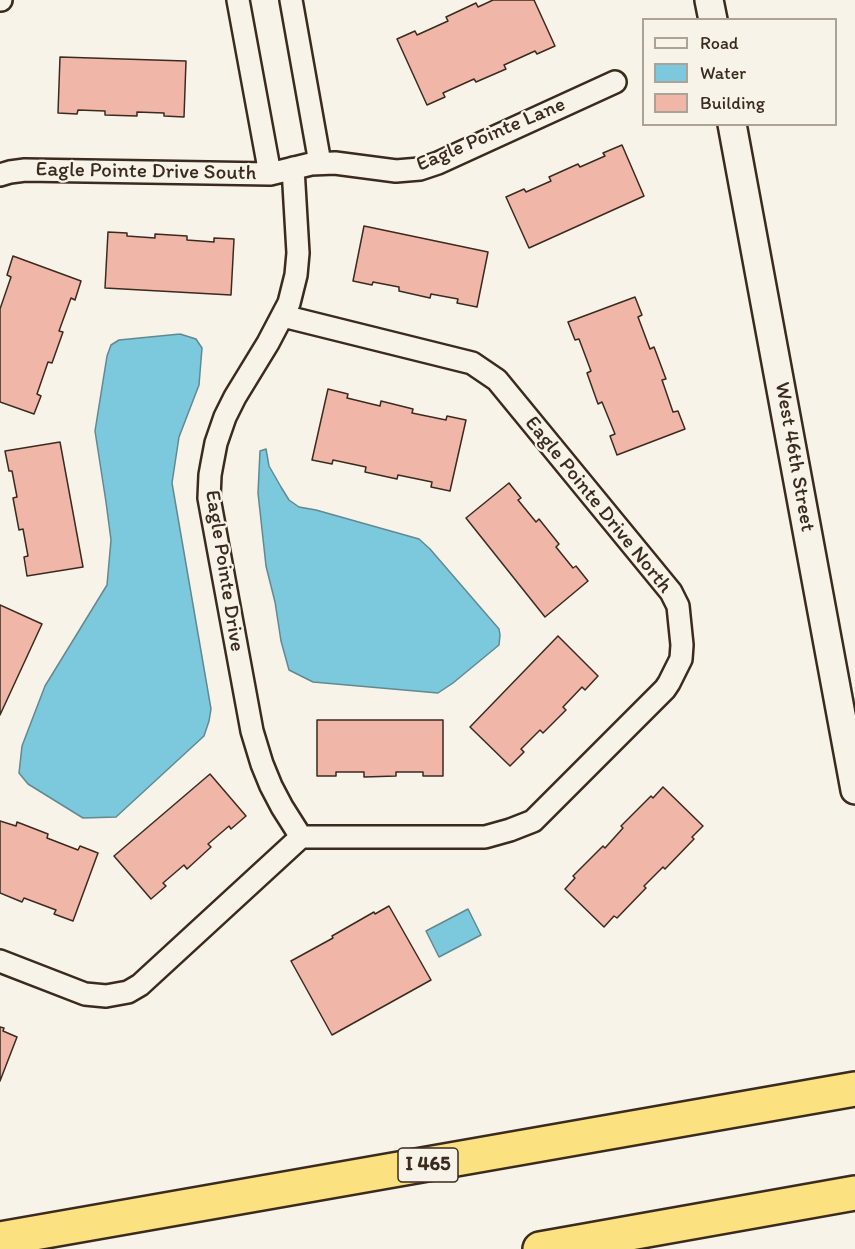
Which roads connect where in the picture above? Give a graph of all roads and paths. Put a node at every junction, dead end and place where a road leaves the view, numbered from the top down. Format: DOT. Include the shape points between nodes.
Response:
graph roads {
  1 [pos="238,0"];
  2 [pos="291,0"];
  3 [pos="710,0"];
  4 [pos="713,18"];
  5 [pos="615,82"];
  6 [pos="732,126"];
  7 [pos="320,163"];
  8 [pos="293,168"];
  9 [pos="270,174"];
  10 [pos="0,176"];
  11 [pos="283,316"];
  12 [pos="855,790"];
  13 [pos="301,837"];
  14 [pos="0,961"];
  15 [pos="855,1089"];
  16 [pos="855,1193"];
  17 [pos="0,1239"];
  18 [pos="540,1249"];
  1 -- 9 [label="street"];
  2 -- 7 [label="street"];
  3 -- 4 [label="street"];
  5 -- 7 [label="street, Eagle Pointe Lane" via="420,169 396,171"];
  6 -- 12 [label="street, West 46th Street"];
  7 -- 8 [label="street, Eagle Pointe Lane"];
  8 -- 9 [label="street, Eagle Pointe Drive South"];
  8 -- 11 [label="street, Eagle Pointe Drive" via="298,253 296,275"];
  9 -- 10 [label="street, Eagle Pointe Drive South" via="25,170"];
  11 -- 13 [label="street, Eagle Pointe Drive" via="225,417 216,443 209,498 252,731 271,786"];
  11 -- 13 [label="street, Eagle Pointe Drive North" via="472,363 486,371 671,592 678,606 682,645 681,659 665,689 533,821 485,837"];
  13 -- 14 [label="street" via="128,992 85,994"];
  15 -- 17 [label="highway, I 465"];
  16 -- 18 [label="highway"];
}
